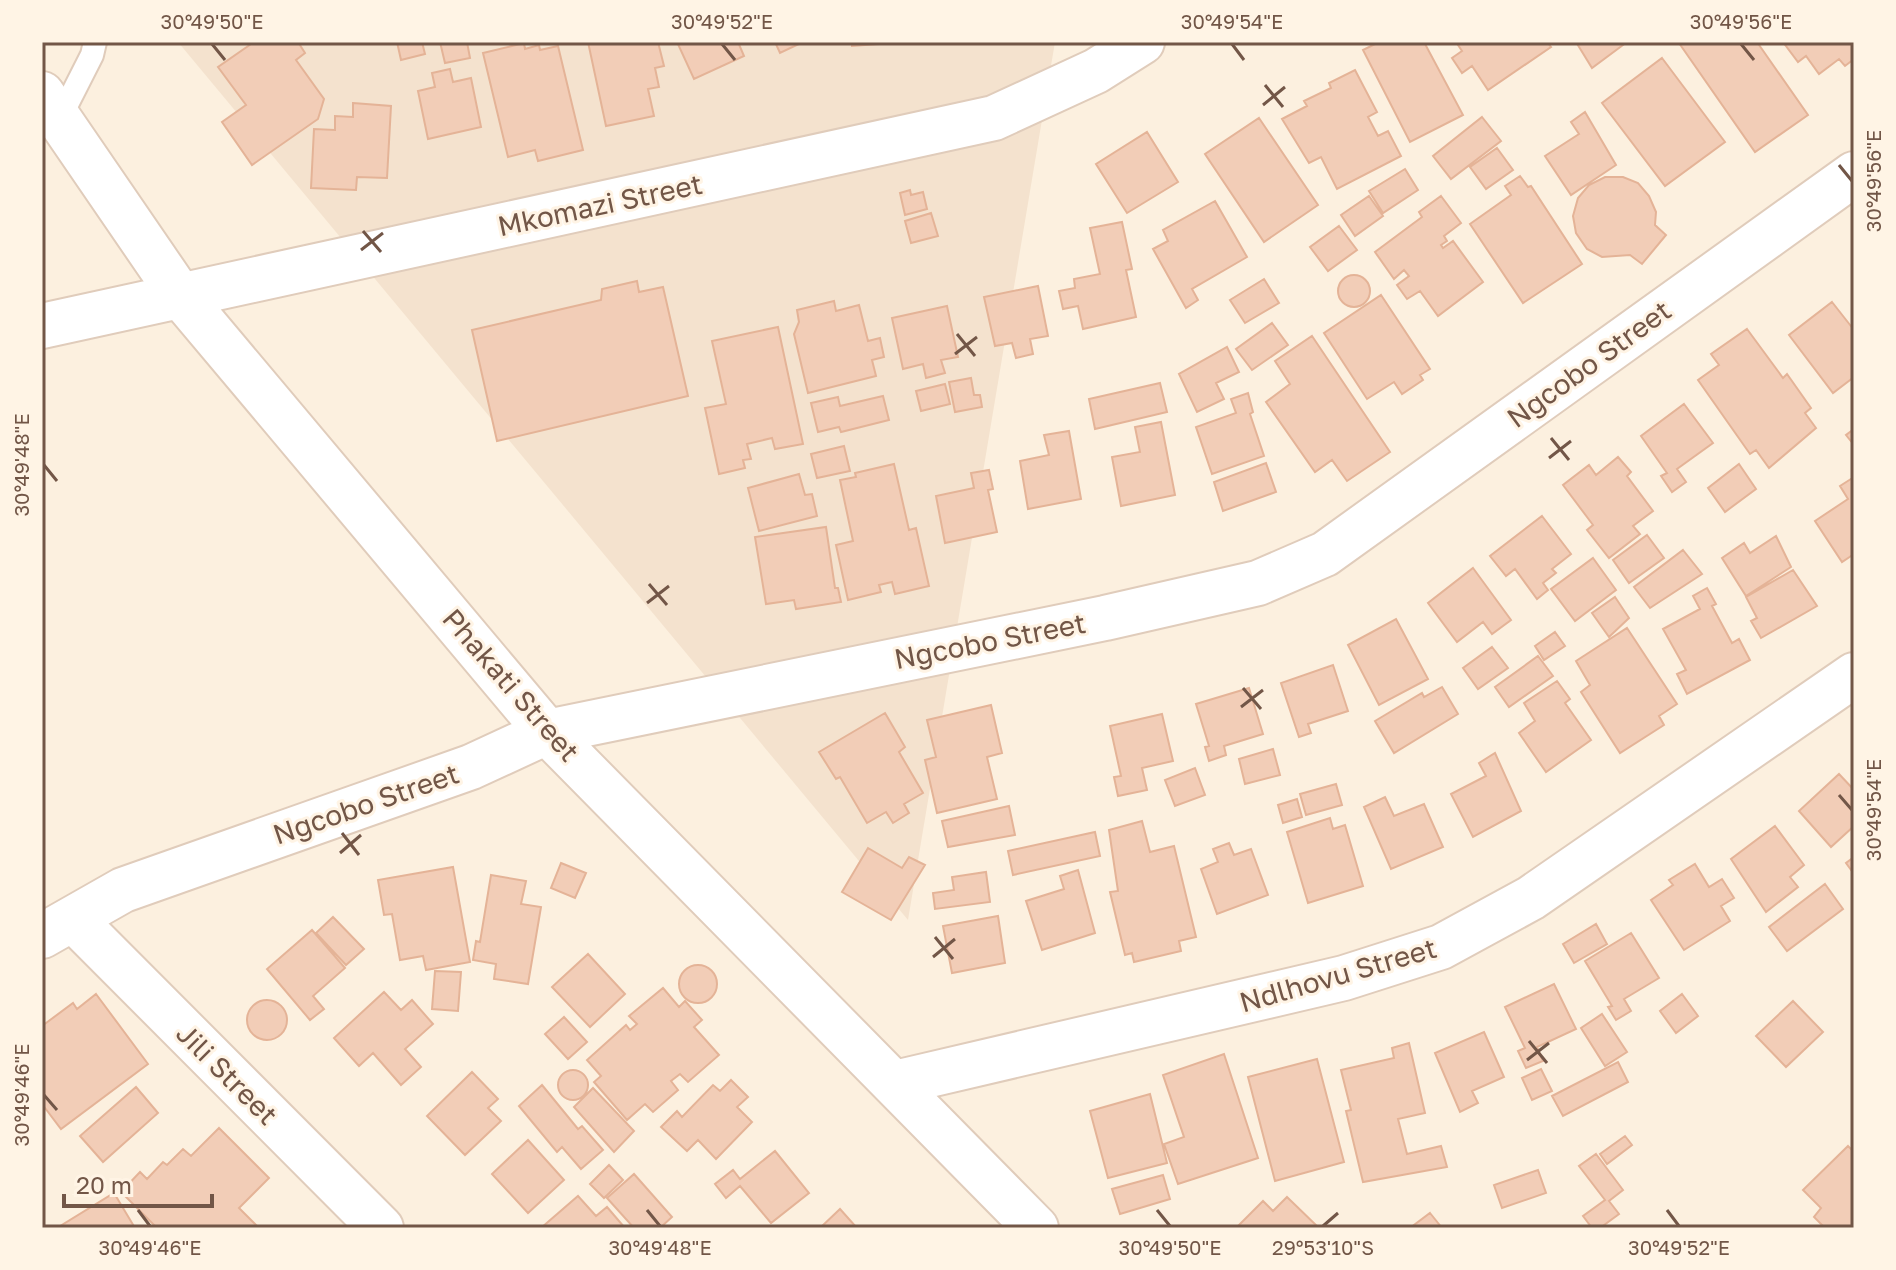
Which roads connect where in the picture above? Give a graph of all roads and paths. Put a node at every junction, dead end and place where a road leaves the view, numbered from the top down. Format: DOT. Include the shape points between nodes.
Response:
graph roads {
  1 [pos="95,42"];
  2 [pos="1142,42"];
  3 [pos="51,107"];
  4 [pos="1854,174"];
  5 [pos="179,294"];
  6 [pos="42,326"];
  7 [pos="1854,675"];
  8 [pos="547,732"];
  9 [pos="58,928"];
  10 [pos="895,1083"];
  11 [pos="381,1228"];
  12 [pos="1036,1228"];
  1 -- 3 [label="lane" via="92,55"];
  2 -- 5 [label="street, Mkomazi Street" via="1096,71 980,122"];
  3 -- 5 [label="street, Phakati Street"];
  4 -- 8 [label="street, Ngcobo Street" via="1325,554 1258,583"];
  5 -- 6 [label="street, Mkomazi Street"];
  5 -- 8 [label="street, Phakati Street"];
  7 -- 10 [label="street, Ndlhovu Street" via="1531,898 1441,947 1329,982"];
  8 -- 9 [label="street, Ngcobo Street" via="471,767 123,890"];
  8 -- 10 [label="street, Phakati Street"];
  9 -- 11 [label="street, Jili Street"];
  10 -- 12 [label="street, Phakati Street"];
}
